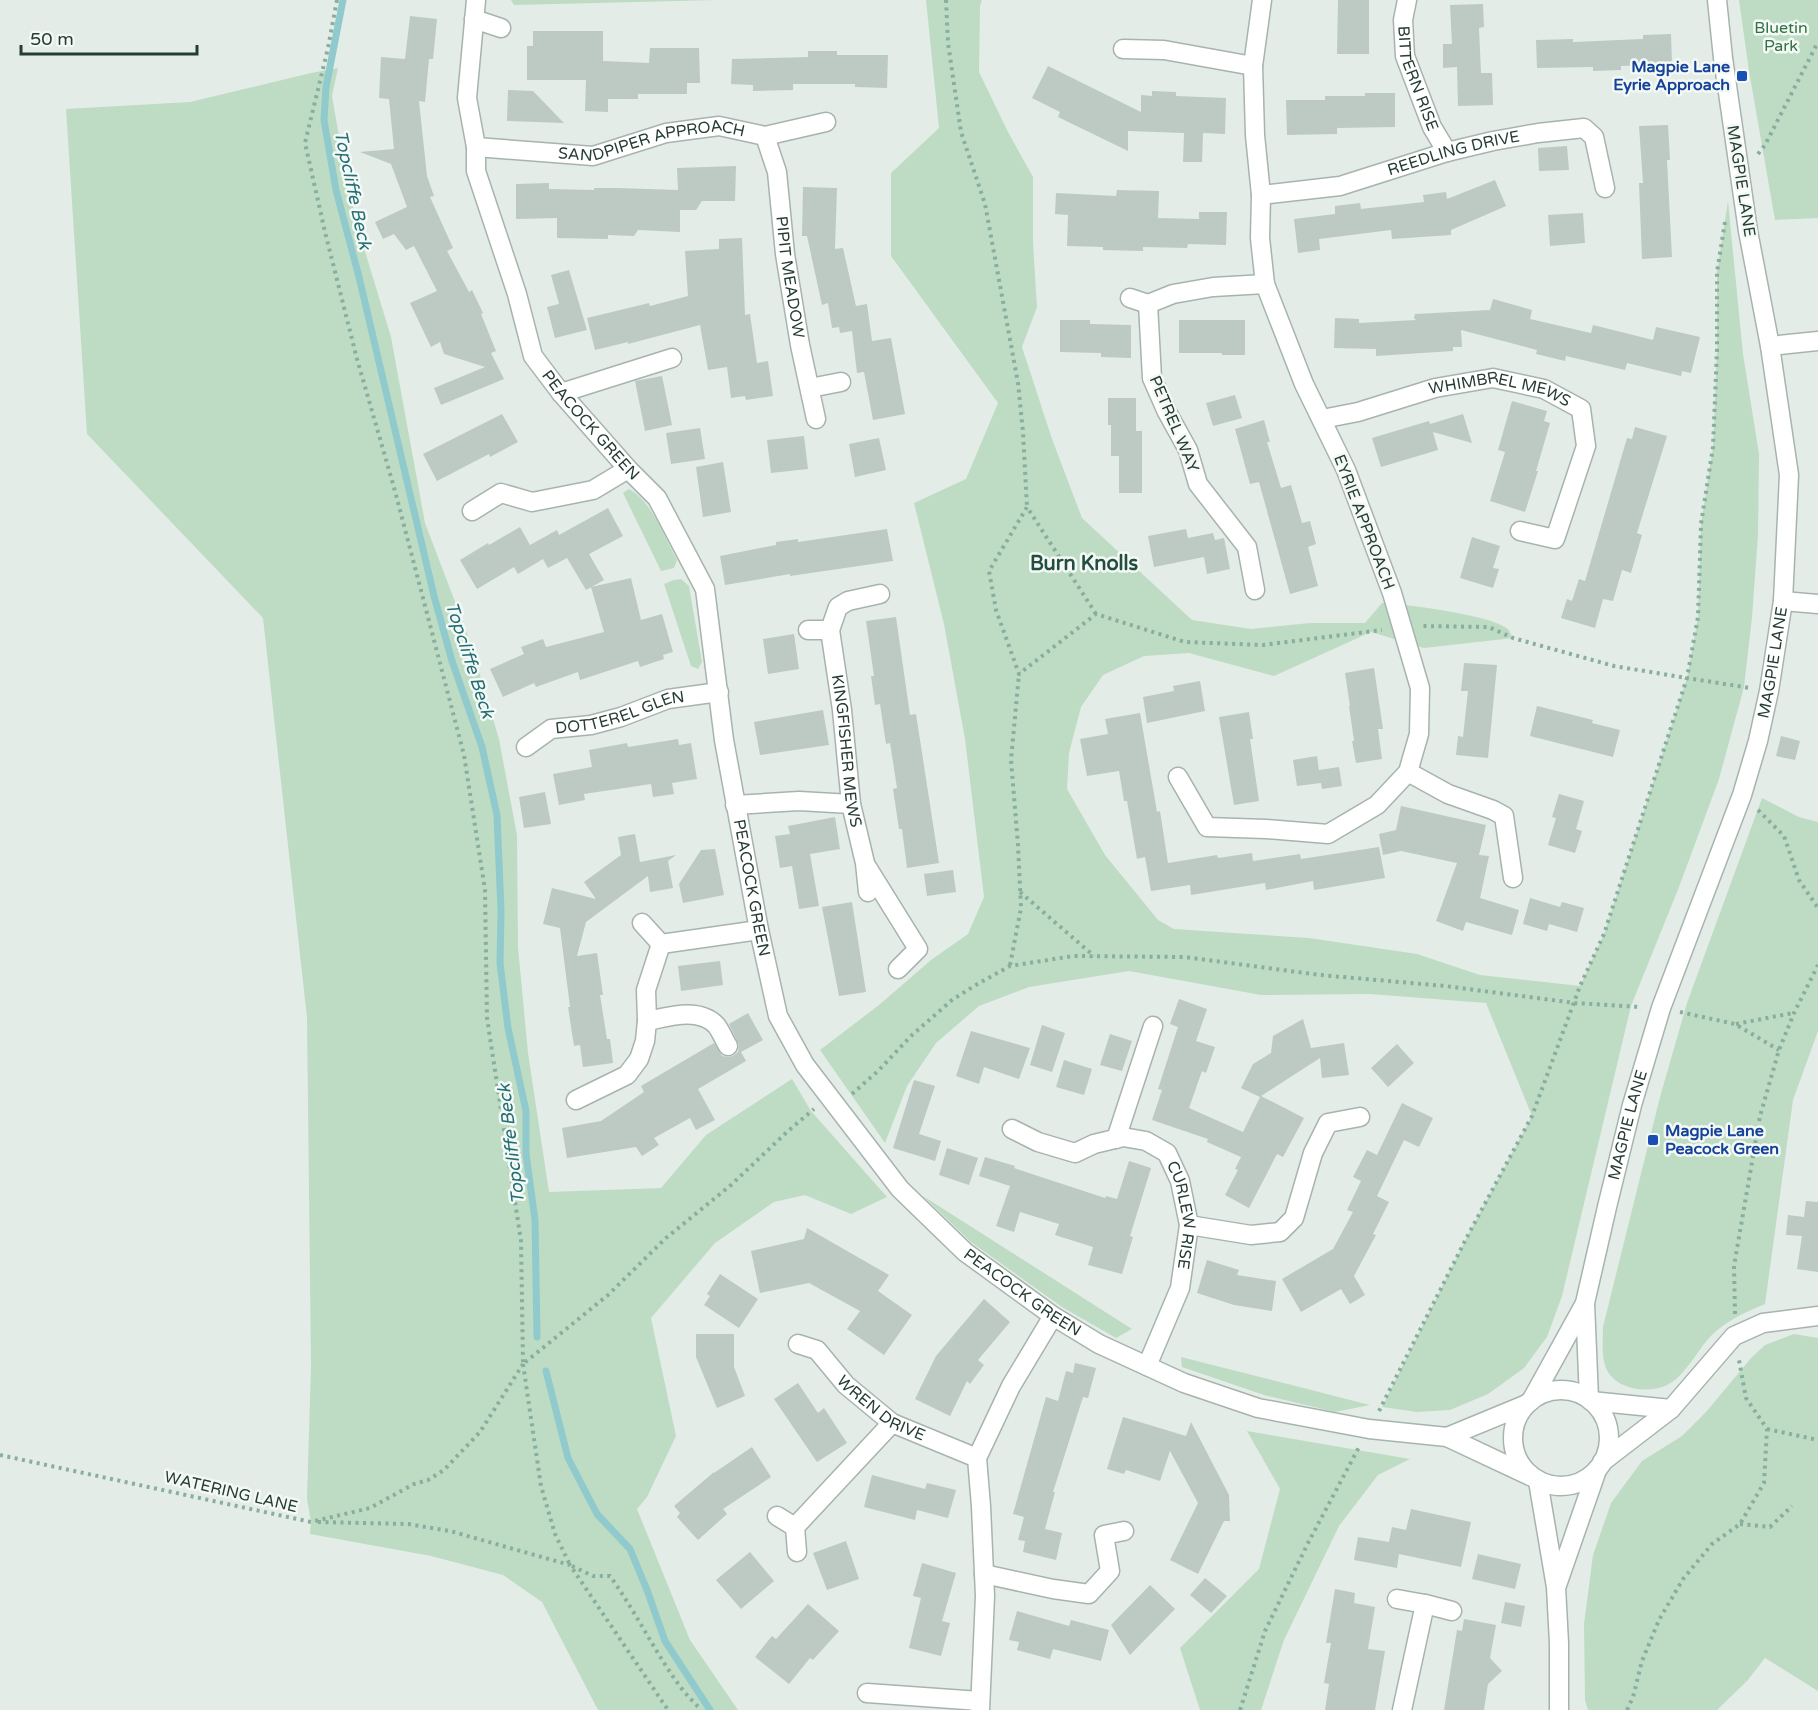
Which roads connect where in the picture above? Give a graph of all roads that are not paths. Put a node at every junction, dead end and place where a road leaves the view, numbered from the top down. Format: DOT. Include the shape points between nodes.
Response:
graph roads {
  1 [pos="476,0"];
  2 [pos="1262,0"];
  3 [pos="1407,0"];
  4 [pos="1717,0"];
  5 [pos="474,19"];
  6 [pos="501,28"];
  7 [pos="1123,49"];
  8 [pos="1253,66"];
  9 [pos="826,122"];
  10 [pos="765,136"];
  11 [pos="476,147"];
  12 [pos="1447,152"];
  13 [pos="1605,188"];
  14 [pos="1261,195"];
  15 [pos="1265,284"];
  16 [pos="1130,298"];
  17 [pos="1148,304"];
  18 [pos="1818,341"];
  19 [pos="1770,346"];
  20 [pos="672,358"];
  21 [pos="841,382"];
  22 [pos="810,387"];
  23 [pos="561,393"];
  24 [pos="816,419"];
  25 [pos="1322,419"];
  26 [pos="628,469"];
  27 [pos="472,511"];
  28 [pos="1520,531"];
  29 [pos="1256,590"];
  30 [pos="880,594"];
  31 [pos="1783,601"];
  32 [pos="1818,604"];
  33 [pos="808,630"];
  34 [pos="830,630"];
  35 [pos="719,692"];
  36 [pos="526,747"];
  37 [pos="1408,772"];
  38 [pos="1178,777"];
  39 [pos="851,804"];
  40 [pos="735,805"];
  41 [pos="865,863"];
  42 [pos="1513,878"];
  43 [pos="868,892"];
  44 [pos="642,923"];
  45 [pos="759,930"];
  46 [pos="661,944"];
  47 [pos="898,969"];
  48 [pos="647,1021"];
  49 [pos="1153,1026"];
  50 [pos="728,1046"];
  51 [pos="576,1100"];
  52 [pos="1360,1117"];
  53 [pos="1012,1129"];
  54 [pos="1116,1139"];
  55 [pos="1189,1225"];
  56 [pos="1585,1303"];
  57 [pos="1053,1316"];
  58 [pos="1818,1316"];
  59 [pos="798,1344"];
  60 [pos="1146,1366"];
  61 [pos="1590,1400"];
  62 [pos="1529,1402"];
  63 [pos="1671,1408"];
  64 [pos="892,1423"];
  65 [pos="1447,1437"];
  66 [pos="977,1458"];
  67 [pos="1599,1466"];
  68 [pos="1534,1478"];
  69 [pos="777,1516"];
  70 [pos="795,1527"];
  71 [pos="1124,1531"];
  72 [pos="796,1552"];
  73 [pos="984,1574"];
  74 [pos="1556,1587"];
  75 [pos="1397,1599"];
  76 [pos="1425,1604"];
  77 [pos="1452,1611"];
  78 [pos="867,1693"];
  79 [pos="980,1706"];
  80 [pos="1402,1710"];
  81 [pos="1559,1710"];
  1 -- 5 [label="street, PEACOCK GREEN"];
  2 -- 8 [label="street, EYRIE APPROACH"];
  3 -- 12 [label="street, BITTERN RISE" via="1402,20 1405,56 1431,127"];
  4 -- 19 [label="street, MAGPIE LANE" via="1748,231"];
  5 -- 6 [label="street"];
  5 -- 11 [label="street, PEACOCK GREEN" via="467,98"];
  7 -- 8 [label="street" via="1164,50"];
  8 -- 14 [label="street, EYRIE APPROACH"];
  9 -- 10 [label="street, SANDPIPER APPROACH"];
  10 -- 11 [label="street, SANDPIPER APPROACH" via="719,126 666,133 593,156"];
  10 -- 22 [label="street, PIPIT MEADOW" via="777,172 785,254"];
  11 -- 23 [label="street, PEACOCK GREEN" via="476,171 533,356"];
  12 -- 13 [label="street, REEDLING DRIVE" via="1584,128 1594,137"];
  12 -- 14 [label="street, REEDLING DRIVE" via="1340,186"];
  14 -- 15 [label="street, EYRIE APPROACH"];
  15 -- 17 [label="street" via="1213,287 1173,294"];
  15 -- 25 [label="street, EYRIE APPROACH"];
  16 -- 17 [label="street"];
  17 -- 29 [label="street, PETREL WAY" via="1152,378 1188,450 1198,484 1247,547"];
  18 -- 19 [label="street"];
  19 -- 31 [label="street, MAGPIE LANE" via="1789,475"];
  20 -- 23 [label="street"];
  21 -- 22 [label="street"];
  22 -- 24 [label="street, PIPIT MEADOW"];
  23 -- 26 [label="street, PEACOCK GREEN"];
  25 -- 28 [label="street, WHIMBREL MEWS" via="1435,388 1493,378 1544,388 1581,409 1586,446 1555,539"];
  25 -- 37 [label="street, EYRIE APPROACH" via="1346,470 1392,593 1420,688 1419,734"];
  26 -- 27 [label="street" via="593,490 532,502 501,493"];
  26 -- 35 [label="street, PEACOCK GREEN" via="657,498 705,589"];
  30 -- 34 [label="street" via="838,607"];
  31 -- 32 [label="street"];
  31 -- 56 [label="street, MAGPIE LANE" via="1758,741 1742,795 1661,1008 1632,1105"];
  33 -- 34 [label="street"];
  34 -- 39 [label="street, KINGFISHER MEWS"];
  35 -- 36 [label="street, DOTTEREL GLEN" via="668,699 591,726 551,729"];
  35 -- 40 [label="street, PEACOCK GREEN"];
  37 -- 38 [label="street, EYRIE APPROACH" via="1377,805 1329,834 1207,828"];
  37 -- 42 [label="street" via="1448,794 1493,810 1508,811"];
  39 -- 40 [label="street" via="799,801"];
  39 -- 41 [label="street, KINGFISHER MEWS"];
  40 -- 45 [label="street, PEACOCK GREEN"];
  41 -- 43 [label="street, KINGFISHER MEWS"];
  41 -- 47 [label="street" via="918,949"];
  44 -- 46 [label="street"];
  45 -- 46 [label="street"];
  45 -- 57 [label="street, PEACOCK GREEN" via="778,1016 805,1065 832,1102 900,1189 965,1252"];
  46 -- 48 [label="street" via="646,990"];
  48 -- 50 [label="street" via="680,1015 702,1017 716,1025"];
  48 -- 51 [label="street" via="639,1059 627,1076"];
  49 -- 54 [label="street"];
  52 -- 55 [label="street" via="1328,1123 1313,1153 1294,1218 1280,1232 1251,1235"];
  53 -- 54 [label="street, CURLEW RISE" via="1075,1153"];
  54 -- 55 [label="street, CURLEW RISE" via="1146,1141 1167,1153 1180,1181"];
  55 -- 60 [label="street, CURLEW RISE" via="1180,1288"];
  56 -- 61 [label="street, MAGPIE LANE"];
  56 -- 62 [label="street, MAGPIE LANE"];
  57 -- 60 [label="street, PEACOCK GREEN"];
  57 -- 66 [label="street" via="1011,1386"];
  58 -- 63 [label="street" via="1763,1323 1734,1336"];
  59 -- 64 [label="street, WREN DRIVE" via="817,1350 846,1384"];
  60 -- 65 [label="street, PEACOCK GREEN" via="1258,1408 1369,1429"];
  61 -- 62 [label="street" via="1560,1390"];
  61 -- 63 [label="street"];
  61 -- 67 [label="street" via="1604,1417 1607,1428 1608,1443"];
  62 -- 65 [label="street, PEACOCK GREEN"];
  62 -- 68 [label="street" via="1515,1425 1513,1441 1519,1463"];
  63 -- 67 [label="street"];
  64 -- 66 [label="street, WREN DRIVE"];
  64 -- 70 [label="street"];
  65 -- 68 [label="street, PEACOCK GREEN"];
  66 -- 73 [label="street"];
  67 -- 68 [label="street" via="1584,1480 1569,1486 1553,1486"];
  67 -- 74 [label="street"];
  68 -- 74 [label="street"];
  69 -- 70 [label="street"];
  70 -- 72 [label="street"];
  71 -- 73 [label="street" via="1104,1535 1110,1571 1089,1594"];
  73 -- 79 [label="street"];
  74 -- 81 [label="street"];
  75 -- 76 [label="street"];
  76 -- 77 [label="street"];
  76 -- 80 [label="street"];
  78 -- 79 [label="street"];
}
